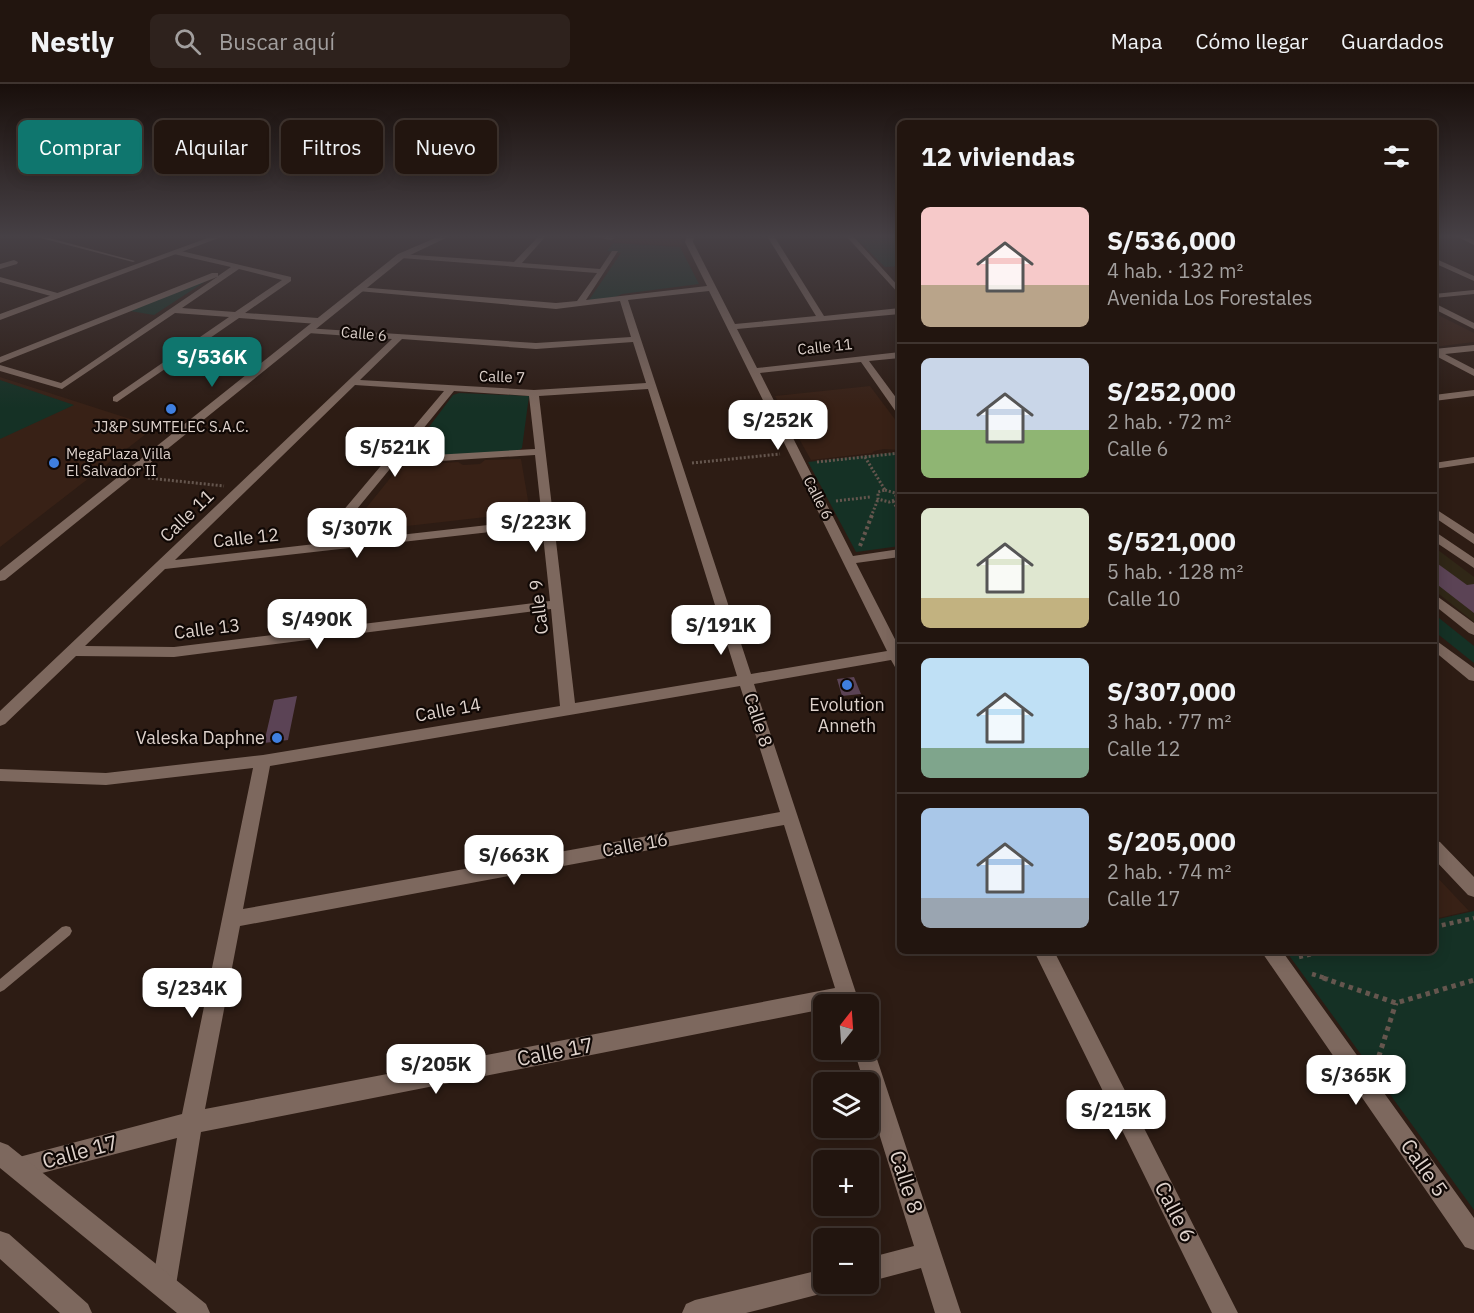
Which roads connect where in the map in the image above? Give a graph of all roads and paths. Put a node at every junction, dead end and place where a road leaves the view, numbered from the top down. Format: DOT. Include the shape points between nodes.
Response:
graph roads {
  1 [pos="42,293"];
  2 [pos="50,293"];
  3 [pos="65,293"];
  4 [pos="170,293"];
  5 [pos="198,293"];
  6 [pos="268,293"];
  7 [pos="353,293"];
  8 [pos="409,293"];
  9 [pos="586,293"];
  10 [pos="659,293"];
  11 [pos="715,293"];
  12 [pos="806,293"];
  13 [pos="1460,293"];
  14 [pos="58,296"];
  15 [pos="1437,296"];
  16 [pos="623,297"];
  17 [pos="579,304"];
  18 [pos="1437,308"];
  19 [pos="0,309"];
  20 [pos="173,310"];
  21 [pos="897,310"];
  22 [pos="239,315"];
  23 [pos="0,317"];
  24 [pos="821,318"];
  25 [pos="318,321"];
  26 [pos="1474,326"];
  27 [pos="732,327"];
  28 [pos="308,330"];
  29 [pos="399,337"];
  30 [pos="636,339"];
  31 [pos="1474,348"];
  32 [pos="1437,352"];
  33 [pos="1437,353"];
  34 [pos="897,355"];
  35 [pos="863,359"];
  36 [pos="0,360"];
  37 [pos="0,368"];
  38 [pos="754,371"];
  39 [pos="1474,373"];
  40 [pos="352,382"];
  41 [pos="651,386"];
  42 [pos="450,390"];
  43 [pos="534,393"];
  44 [pos="1474,393"];
  45 [pos="1437,398"];
  46 [pos="117,399"];
  47 [pos="897,406"];
  48 [pos="539,452"];
  49 [pos="795,452"];
  50 [pos="897,453"];
  51 [pos="865,457"];
  52 [pos="1474,460"];
  53 [pos="391,461"];
  54 [pos="812,463"];
  55 [pos="676,465"];
  56 [pos="1437,466"];
  57 [pos="1474,470"];
  58 [pos="1437,475"];
  59 [pos="126,476"];
  60 [pos="242,488"];
  61 [pos="885,490"];
  62 [pos="897,496"];
  63 [pos="870,497"];
  64 [pos="878,499"];
  65 [pos="897,499"];
  66 [pos="832,501"];
  67 [pos="893,501"];
  68 [pos="897,508"];
  69 [pos="1437,514"];
  70 [pos="547,522"];
  71 [pos="1437,537"];
  72 [pos="1474,540"];
  73 [pos="318,548"];
  74 [pos="897,553"];
  75 [pos="849,560"];
  76 [pos="1474,564"];
  77 [pos="162,565"];
  78 [pos="0,577"];
  79 [pos="1437,600"];
  80 [pos="557,604"];
  81 [pos="1474,630"];
  82 [pos="1437,646"];
  83 [pos="74,651"];
  84 [pos="897,653"];
  85 [pos="897,657"];
  86 [pos="1474,676"];
  87 [pos="745,679"];
  88 [pos="568,709"];
  89 [pos="0,720"];
  90 [pos="263,761"];
  91 [pos="0,775"];
  92 [pos="789,817"];
  93 [pos="1437,850"];
  94 [pos="1474,889"];
  95 [pos="1474,918"];
  96 [pos="232,919"];
  97 [pos="1437,926"];
  98 [pos="66,931"];
  99 [pos="1046,954"];
  100 [pos="1294,954"];
  101 [pos="1274,956"];
  102 [pos="1474,980"];
  103 [pos="0,986"];
  104 [pos="846,994"];
  105 [pos="1396,1003"];
  106 [pos="813,1007"];
  107 [pos="867,1060"];
  108 [pos="1369,1090"];
  109 [pos="191,1123"];
  110 [pos="0,1153"];
  111 [pos="19,1168"];
  112 [pos="1474,1238"];
  113 [pos="0,1243"];
  114 [pos="929,1254"];
  115 [pos="879,1267"];
  116 [pos="813,1284"];
  117 [pos="164,1285"];
  118 [pos="80,1313"];
  119 [pos="197,1313"];
  120 [pos="695,1313"];
  121 [pos="948,1313"];
  122 [pos="1225,1313"];
  1 -- 19 [label="street"];
  2 -- 14 [label="street"];
  3 -- 14 [label="street"];
  4 -- 36 [label="street"];
  5 -- 20 [label="street"];
  6 -- 22 [label="street"];
  7 -- 25 [label="street"];
  8 -- 17 [label="street" via="556,306"];
  9 -- 17 [label="street"];
  10 -- 16 [label="street"];
  11 -- 27 [label="street, Calle 6"];
  12 -- 24 [label="street"];
  13 -- 15 [label="street"];
  14 -- 23 [label="street"];
  16 -- 17 [label="street"];
  16 -- 30 [label="street, Calle 8"];
  18 -- 26 [label="street"];
  20 -- 22 [label="street"];
  20 -- 37 [label="street" via="62,386"];
  21 -- 24 [label="street"];
  22 -- 25 [label="street"];
  22 -- 46 [label="street"];
  24 -- 27 [label="street"];
  25 -- 28 [label="street"];
  27 -- 38 [label="street, Calle 6"];
  28 -- 29 [label="street, Calle 6"];
  28 -- 59 [label="street"];
  29 -- 30 [label="street, Calle 6" via="536,346"];
  29 -- 40 [label="street, Calle 11"];
  30 -- 41 [label="street, Calle 8"];
  31 -- 32 [label="street"];
  33 -- 39 [label="street"];
  34 -- 35 [label="street, Calle 11"];
  35 -- 38 [label="street, Calle 11"];
  35 -- 47 [label="street"];
  38 -- 49 [label="street, Calle 6"];
  40 -- 42 [label="street, Calle 7"];
  40 -- 60 [label="street, Calle 11"];
  41 -- 43 [label="street, Calle 7"];
  41 -- 55 [label="street, Calle 8"];
  42 -- 43 [label="street, Calle 7"];
  42 -- 53 [label="street"];
  43 -- 48 [label="street, Calle 9"];
  44 -- 45 [label="street"];
  48 -- 53 [label="street"];
  48 -- 70 [label="street, Calle 9"];
  49 -- 55 [label="path"];
  49 -- 75 [label="street, Calle 6"];
  50 -- 51 [label="path"];
  51 -- 54 [label="path"];
  51 -- 61 [label="path"];
  52 -- 56 [label="street"];
  53 -- 73 [label="street"];
  55 -- 87 [label="street, Calle 8"];
  57 -- 58 [label="street"];
  59 -- 60 [label="path"];
  59 -- 78 [label="street"];
  60 -- 77 [label="street, Calle 11"];
  61 -- 62 [label="path"];
  61 -- 64 [label="path" via="878,492"];
  63 -- 66 [label="path"];
  64 -- 67 [label="path"];
  64 -- 75 [label="path" via="858,550"];
  65 -- 67 [label="path"];
  67 -- 68 [label="path"];
  69 -- 72 [label="street"];
  70 -- 73 [label="street, Calle 12"];
  70 -- 80 [label="street, Calle 9"];
  71 -- 76 [label="street"];
  73 -- 77 [label="street, Calle 12"];
  74 -- 75 [label="street"];
  75 -- 84 [label="street, Calle 6"];
  77 -- 83 [label="street, Calle 11"];
  79 -- 81 [label="street"];
  80 -- 83 [label="street, Calle 13" via="174,652"];
  80 -- 88 [label="street, Calle 9"];
  82 -- 86 [label="street"];
  83 -- 89 [label="street, Calle 11"];
  85 -- 87 [label="street, Calle 14"];
  87 -- 88 [label="street, Calle 14"];
  87 -- 92 [label="street, Calle 8"];
  88 -- 90 [label="street, Calle 14"];
  90 -- 91 [label="street, Calle 14" via="106,779"];
  90 -- 96 [label="street"];
  92 -- 96 [label="street, Calle 16"];
  92 -- 104 [label="street, Calle 8"];
  93 -- 94 [label="street"];
  95 -- 97 [label="path"];
  96 -- 109 [label="street"];
  98 -- 103 [label="lane"];
  99 -- 122 [label="street, Calle 6"];
  100 -- 101 [label="path"];
  101 -- 105 [label="path"];
  101 -- 108 [label="street, Calle 5"];
  102 -- 105 [label="path"];
  105 -- 108 [label="path"];
  106 -- 109 [label="street, Calle 17"];
  107 -- 114 [label="street, Calle 8"];
  108 -- 112 [label="street, Calle 5"];
  109 -- 111 [label="street, Calle 17"];
  109 -- 117 [label="street"];
  110 -- 111 [label="street"];
  111 -- 117 [label="street"];
  113 -- 118 [label="street"];
  114 -- 115 [label="street"];
  114 -- 121 [label="street, Calle 8"];
  116 -- 120 [label="street"];
  117 -- 119 [label="street"];
}
